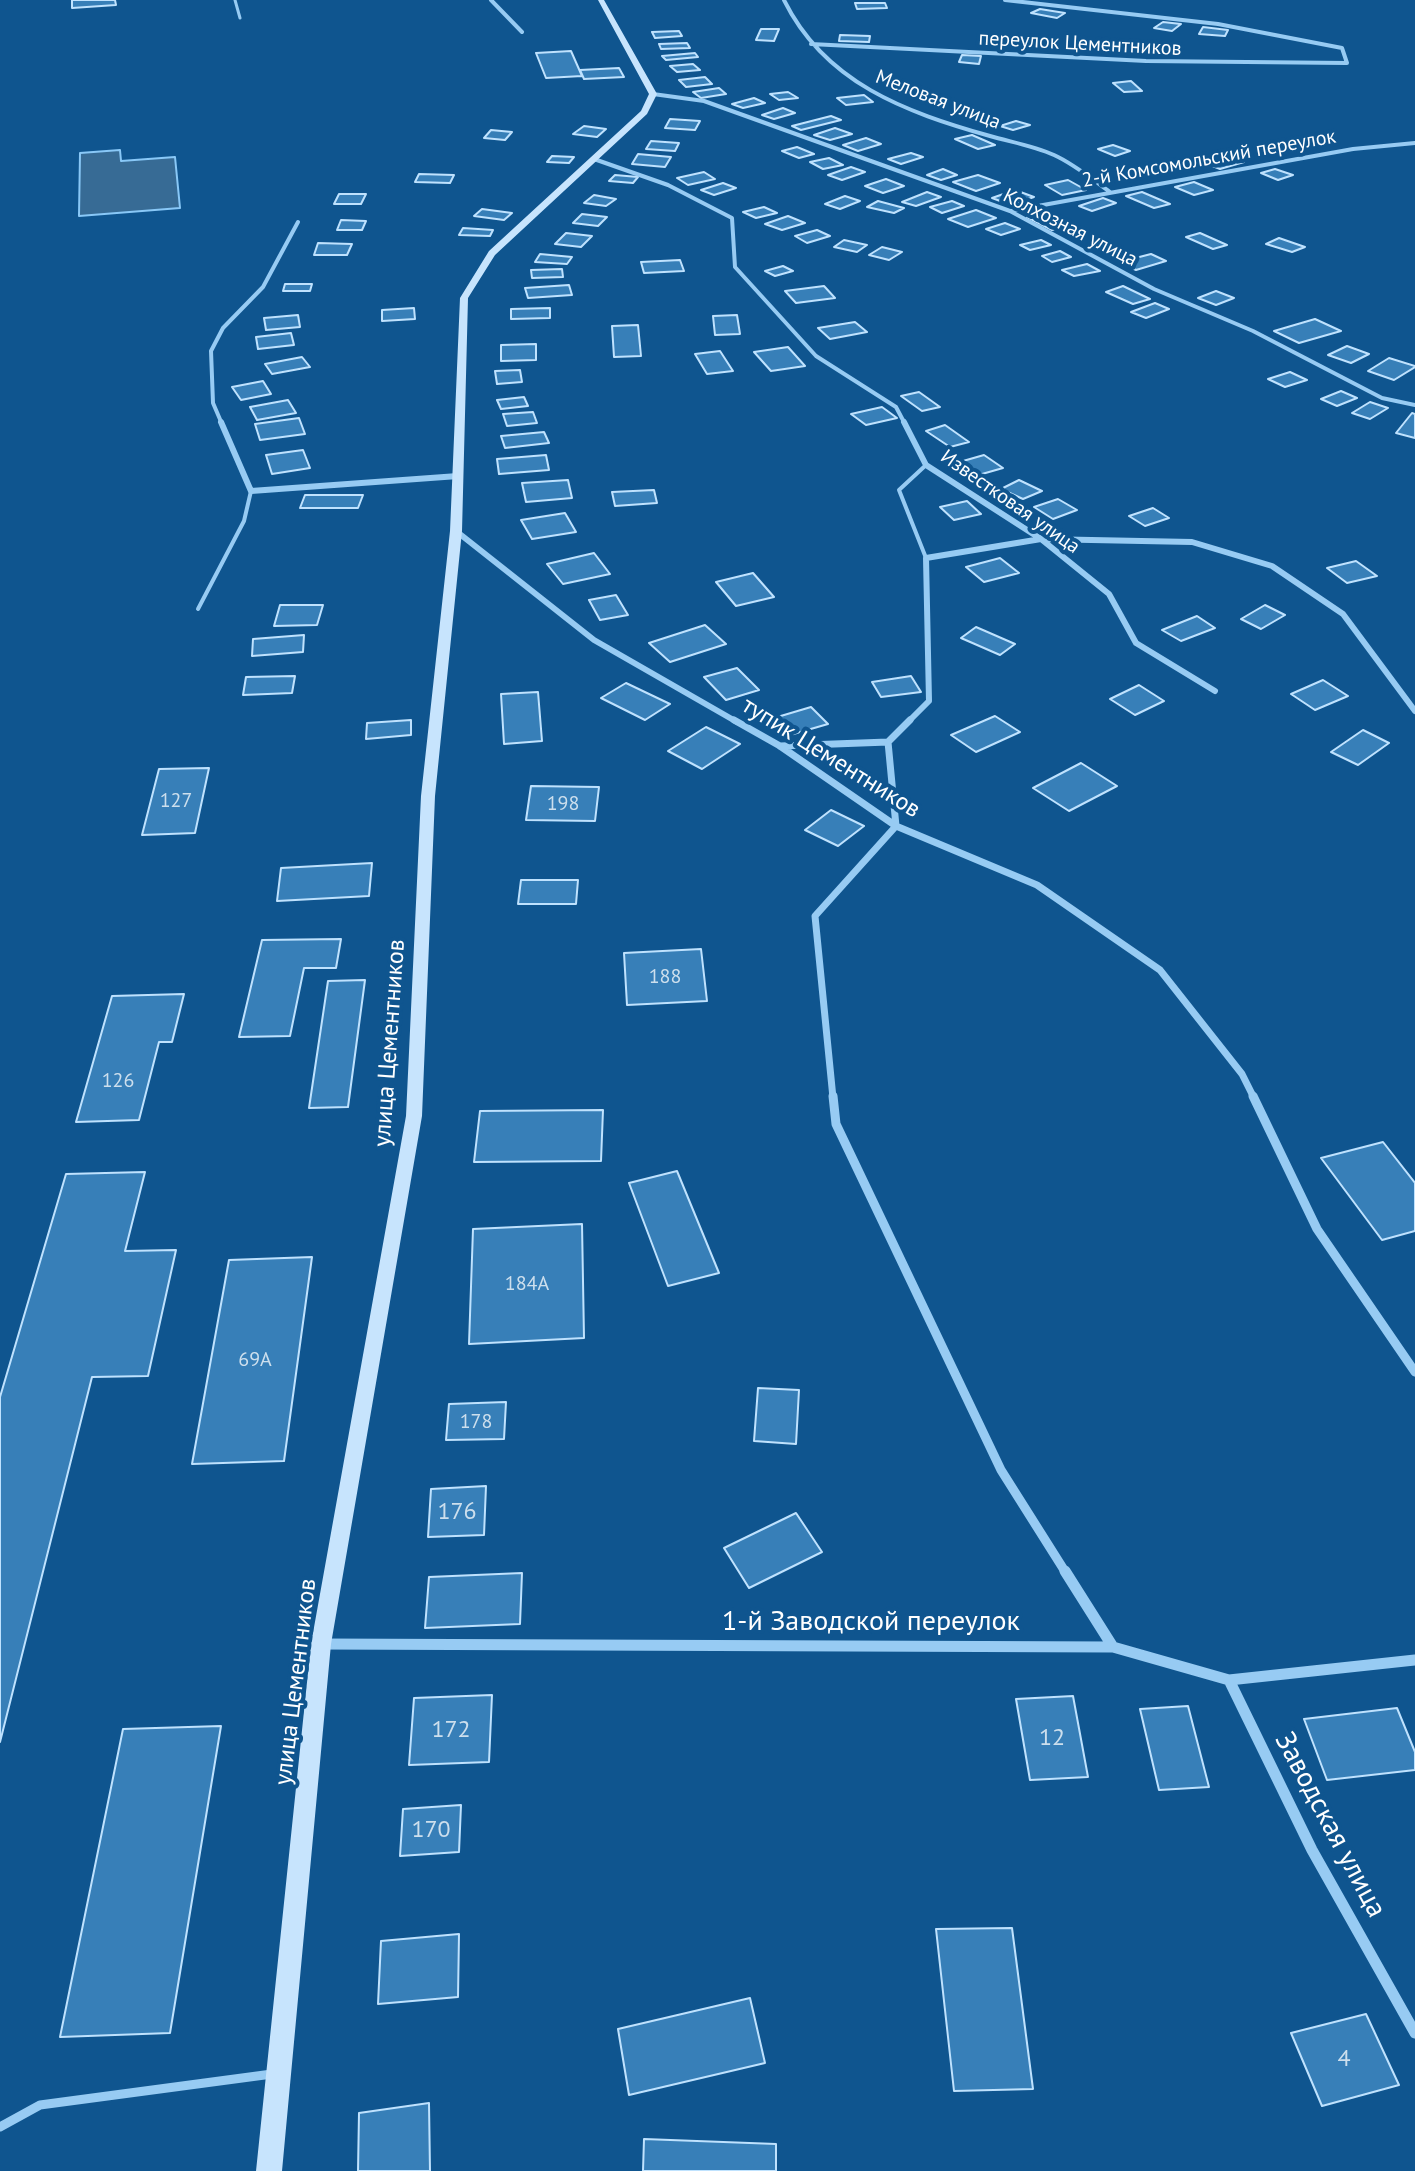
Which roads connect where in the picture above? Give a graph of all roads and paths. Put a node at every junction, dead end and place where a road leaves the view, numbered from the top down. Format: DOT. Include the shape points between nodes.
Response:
graph roads {
  1 [pos="235,0"];
  2 [pos="491,0"];
  3 [pos="601,0"];
  4 [pos="784,0"];
  5 [pos="1005,0"];
  6 [pos="240,18"];
  7 [pos="522,32"];
  8 [pos="811,44"];
  9 [pos="653,94"];
  10 [pos="1415,143"];
  11 [pos="594,159"];
  12 [pos="1110,192"];
  13 [pos="1010,211"];
  14 [pos="298,222"];
  15 [pos="1415,405"];
  16 [pos="926,465"];
  17 [pos="458,476"];
  18 [pos="251,491"];
  19 [pos="456,531"];
  20 [pos="1041,539"];
  21 [pos="926,558"];
  22 [pos="198,609"];
  23 [pos="1215,691"];
  24 [pos="1415,711"];
  25 [pos="888,742"];
  26 [pos="780,746"];
  27 [pos="896,826"];
  28 [pos="1415,1372"];
  29 [pos="321,1644"];
  30 [pos="1113,1647"];
  31 [pos="1415,1660"];
  32 [pos="1229,1680"];
  33 [pos="1415,2033"];
  34 [pos="279,2073"];
  35 [pos="0,2127"];
  36 [pos="269,2171"];
  1 -- 6 [label="lane"];
  2 -- 7 [label="street"];
  3 -- 9 [label="street"];
  4 -- 8 [label="street, Меловая улица" via="793,26"];
  5 -- 8 [label="street, переулок Цементников" via="1298,38 1342,48 1347,63 1198,63"];
  8 -- 12 [label="street, Меловая улица" via="845,77 869,89 985,135 1054,155"];
  9 -- 11 [label="street, улица Цементников" via="644,112"];
  9 -- 13 [label="street, Колхозная улица" via="704,101"];
  10 -- 12 [label="street, 2-й Комсомольский переулок" via="1375,143"];
  11 -- 16 [label="street, Известковая улица" via="668,185 732,218 735,267 816,356 896,407"];
  11 -- 17 [label="street, улица Цементников" via="492,253 464,298"];
  12 -- 13 [label="street, 2-й Комсомольский переулок"];
  13 -- 15 [label="street, Колхозная улица" via="1154,289 1253,331 1382,398"];
  14 -- 18 [label="street" via="263,287 223,328 211,351 213,403"];
  16 -- 20 [label="street, Известковая улица"];
  16 -- 21 [label="lane" via="899,490"];
  17 -- 18 [label="street"];
  17 -- 19 [label="street, улица Цементников"];
  18 -- 22 [label="lane" via="244,521"];
  19 -- 26 [label="street, тупик Цементников" via="594,640"];
  19 -- 29 [label="street, улица Цементников" via="428,796 414,1116"];
  20 -- 21 [label="street"];
  20 -- 23 [label="street, Известковая улица" via="1109,594 1136,643"];
  20 -- 24 [label="street" via="1192,542 1272,566 1343,614"];
  21 -- 25 [label="street" via="929,701"];
  25 -- 26 [label="street"];
  25 -- 27 [label="street"];
  26 -- 27 [label="street, тупик Цементников"];
  27 -- 28 [label="street, тупик Цементников" via="1037,885 1160,970 1242,1074 1317,1229"];
  27 -- 30 [label="street" via="815,916 836,1124 1001,1470"];
  29 -- 30 [label="street, 1-й Заводской переулок"];
  29 -- 34 [label="street, улица Цементников"];
  30 -- 32 [label="street, 1-й Заводской переулок"];
  31 -- 32 [label="street, 1-й Заводской переулок"];
  32 -- 33 [label="street, Заводская улица" via="1312,1850"];
  34 -- 35 [label="lane" via="40,2105"];
  34 -- 36 [label="street, улица Цементников"];
}
